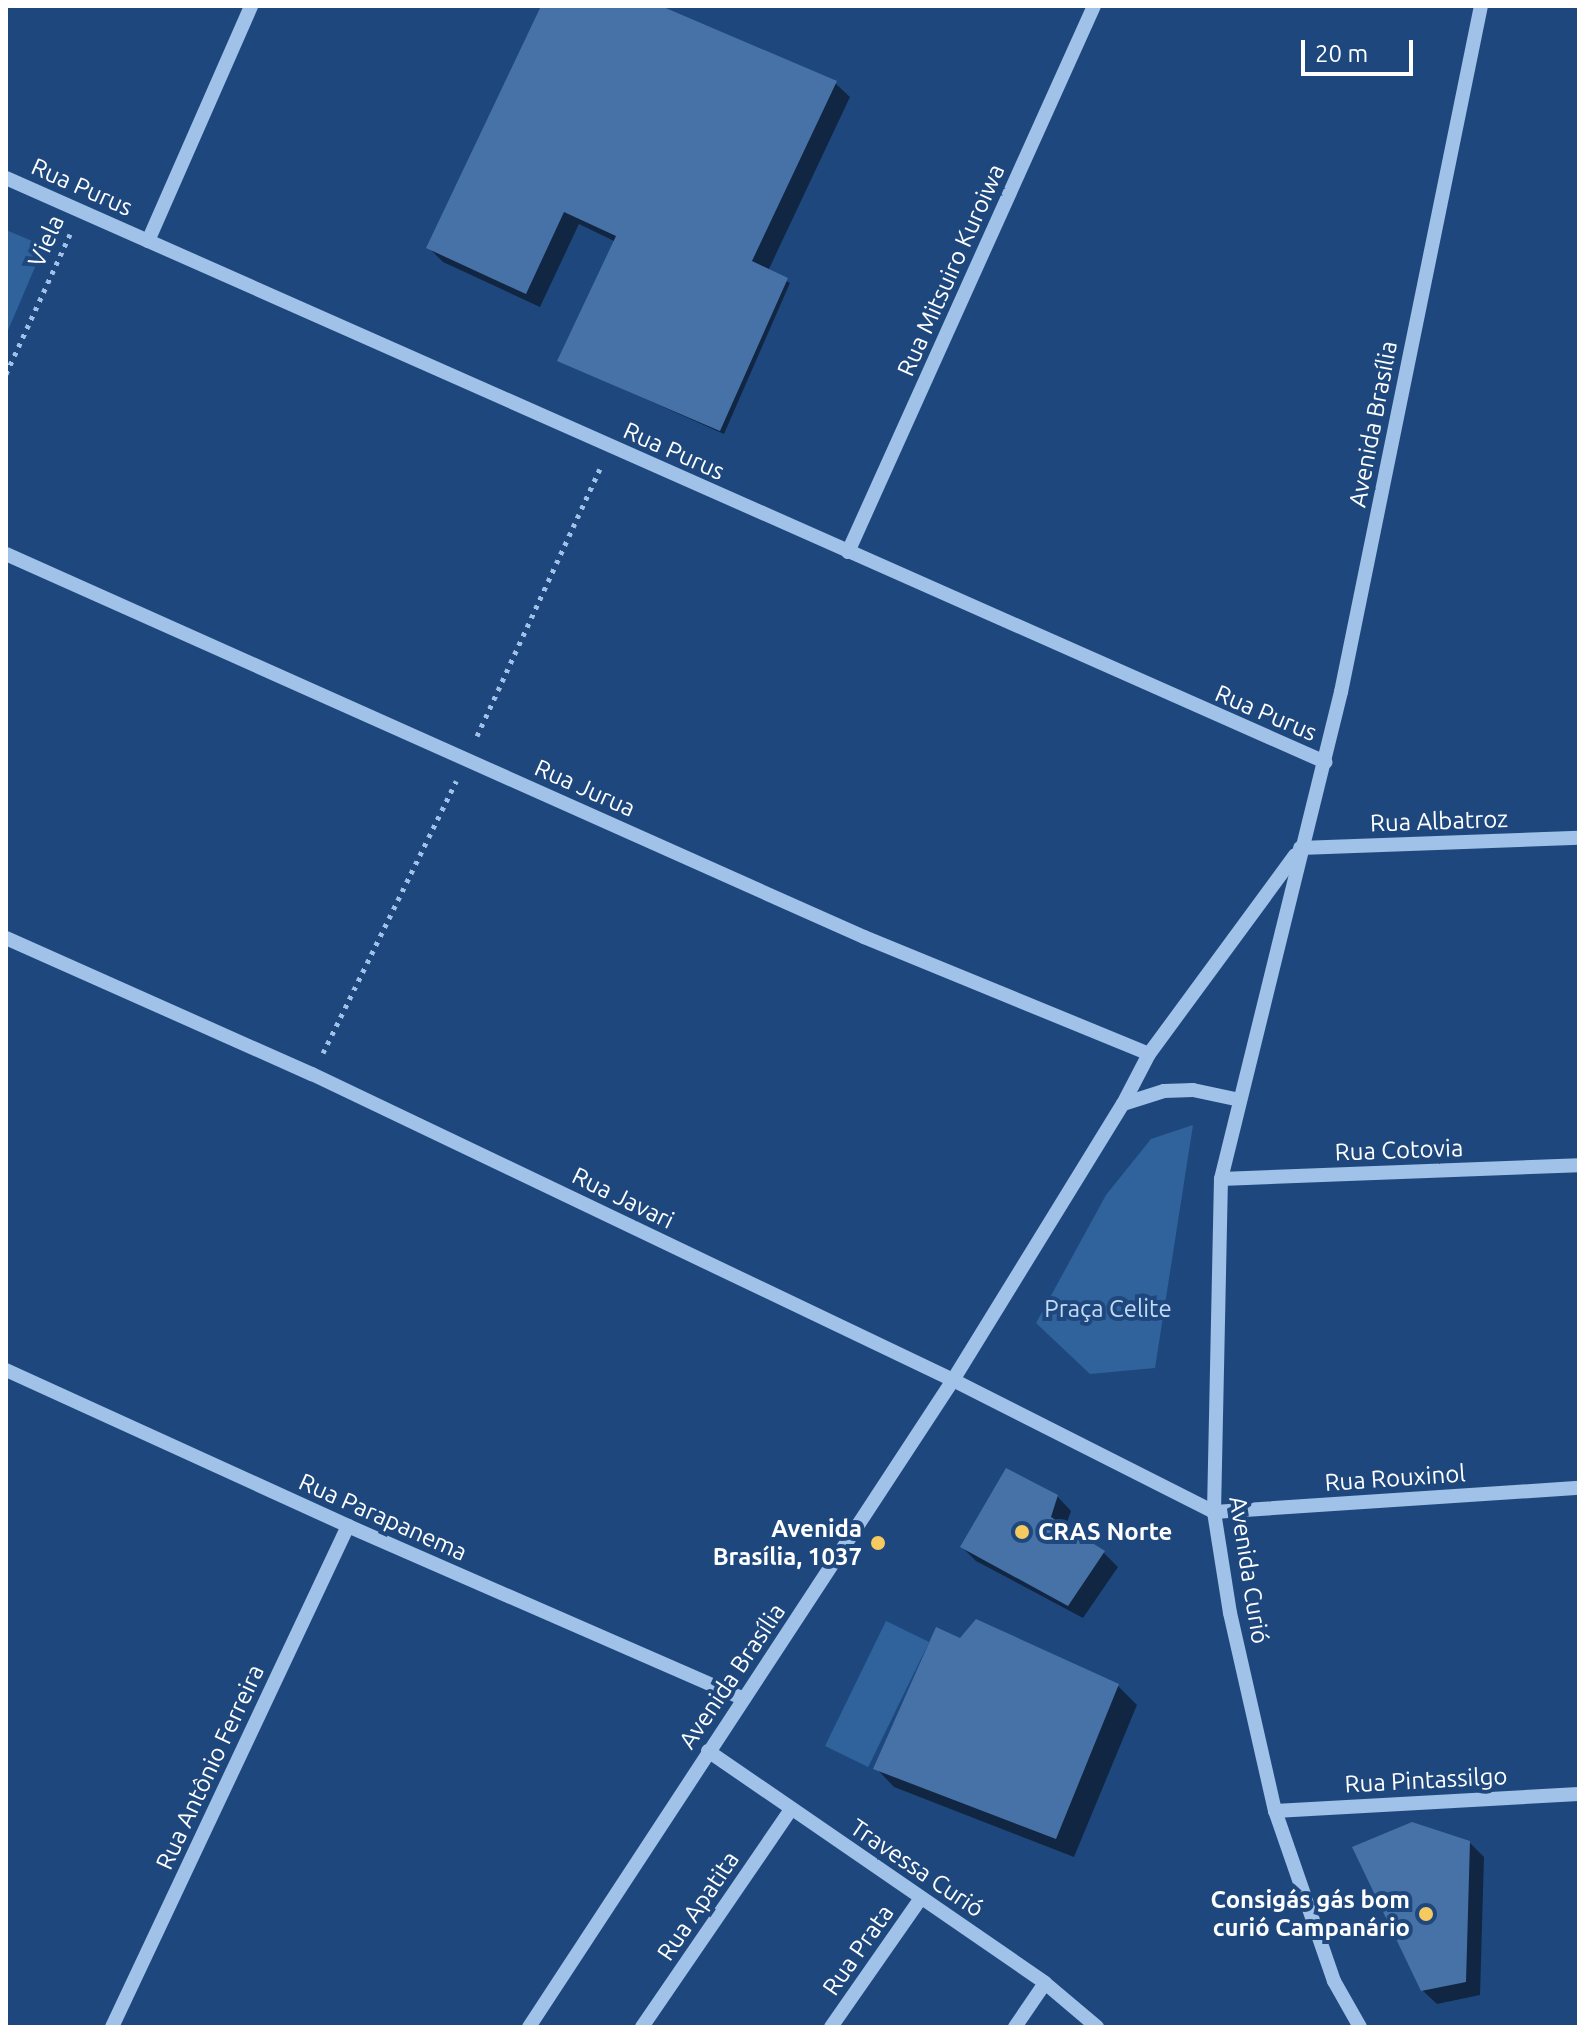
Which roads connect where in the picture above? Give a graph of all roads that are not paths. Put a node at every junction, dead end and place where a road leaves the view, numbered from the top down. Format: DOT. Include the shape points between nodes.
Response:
graph roads {
  1 [pos="251,6"];
  2 [pos="1094,6"];
  3 [pos="1481,6"];
  4 [pos="6,178"];
  5 [pos="148,241"];
  6 [pos="848,552"];
  7 [pos="6,554"];
  8 [pos="1325,762"];
  9 [pos="1579,838"];
  10 [pos="1300,848"];
  11 [pos="6,938"];
  12 [pos="1149,1054"];
  13 [pos="1240,1100"];
  14 [pos="1123,1104"];
  15 [pos="1579,1165"];
  16 [pos="1221,1179"];
  17 [pos="6,1370"];
  18 [pos="953,1380"];
  19 [pos="1579,1488"];
  20 [pos="1214,1512"];
  21 [pos="348,1526"];
  22 [pos="744,1699"];
  23 [pos="708,1751"];
  24 [pos="1579,1794"];
  25 [pos="791,1809"];
  26 [pos="1275,1811"];
  27 [pos="921,1898"];
  28 [pos="1045,1983"];
  29 [pos="112,2027"];
  30 [pos="529,2027"];
  31 [pos="642,2027"];
  32 [pos="831,2027"];
  33 [pos="1015,2027"];
  34 [pos="1097,2027"];
  35 [pos="1360,2027"];
  1 -- 5 [label="street"];
  2 -- 6 [label="street, Rua Mitsuiro Kuroiwa"];
  3 -- 8 [label="street, Avenida Brasília"];
  4 -- 5 [label="street, Rua Purus"];
  5 -- 6 [label="street, Rua Purus"];
  6 -- 8 [label="street, Rua Purus"];
  7 -- 12 [label="street, Rua Jurua" via="864,937"];
  8 -- 10 [label="street, Avenida Brasília"];
  9 -- 10 [label="street, Rua Albatroz"];
  10 -- 12 [label="street, Avenida Brasília"];
  10 -- 13 [label="street, Avenida Brasília"];
  11 -- 18 [label="street, Rua Javari" via="312,1074"];
  12 -- 14 [label="street, Avenida Brasília"];
  13 -- 14 [label="street" via="1193,1090 1164,1091"];
  13 -- 16 [label="street, Avenida Curió"];
  14 -- 18 [label="street, Avenida Brasília"];
  15 -- 16 [label="street, Rua Cotovia"];
  16 -- 20 [label="street, Avenida Curió"];
  17 -- 21 [label="street, Rua Parapanema"];
  18 -- 20 [label="street, Rua Javari"];
  18 -- 22 [label="street, Avenida Brasília"];
  19 -- 20 [label="street, Rua Rouxinol"];
  20 -- 26 [label="street, Avenida Curió" via="1230,1613"];
  21 -- 22 [label="street, Rua Parapanema"];
  21 -- 29 [label="street, Rua Antônio Ferreira"];
  22 -- 23 [label="street, Avenida Brasília"];
  23 -- 25 [label="street, Travessa Curió"];
  23 -- 30 [label="street, Avenida Brasília"];
  24 -- 26 [label="street, Rua Pintassilgo"];
  25 -- 27 [label="street, Travessa Curió"];
  25 -- 31 [label="street, Rua Apatita"];
  26 -- 35 [label="street, Avenida Curió" via="1334,1981"];
  27 -- 28 [label="street, Travessa Curió"];
  27 -- 32 [label="street, Rua Prata"];
  28 -- 33 [label="street"];
  28 -- 34 [label="street, Travessa Curió"];
}
